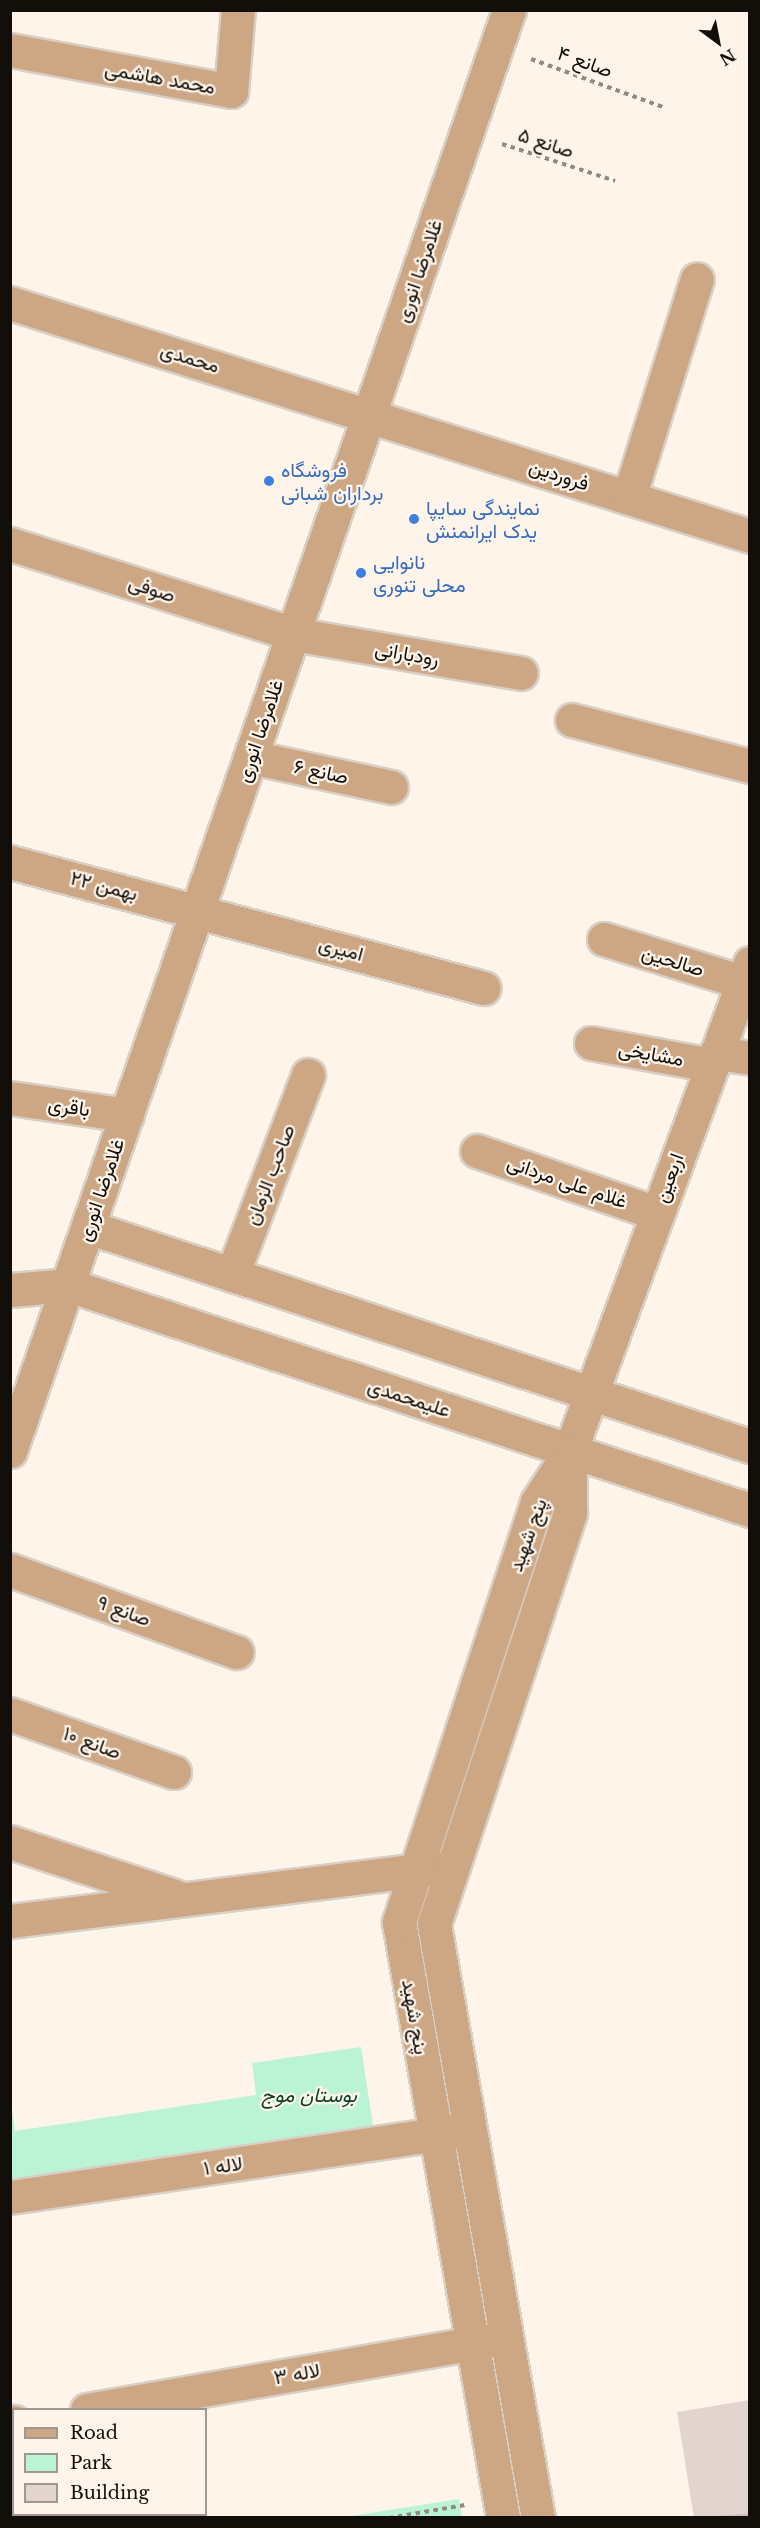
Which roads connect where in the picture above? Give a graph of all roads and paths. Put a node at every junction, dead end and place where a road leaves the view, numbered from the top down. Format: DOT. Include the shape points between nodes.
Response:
graph roads {
  1 [pos="238,10"];
  2 [pos="509,10"];
  3 [pos="496,46"];
  4 [pos="10,50"];
  5 [pos="663,107"];
  6 [pos="467,133"];
  7 [pos="615,180"];
  8 [pos="697,279"];
  9 [pos="10,303"];
  10 [pos="369,414"];
  11 [pos="629,497"];
  12 [pos="750,536"];
  13 [pos="10,544"];
  14 [pos="293,634"];
  15 [pos="521,673"];
  16 [pos="572,720"];
  17 [pos="250,757"];
  18 [pos="750,766"];
  19 [pos="391,787"];
  20 [pos="10,862"];
  21 [pos="198,909"];
  22 [pos="604,939"];
  23 [pos="746,972"];
  24 [pos="484,988"];
  25 [pos="591,1043"];
  26 [pos="750,1058"];
  27 [pos="714,1059"];
  28 [pos="308,1076"];
  29 [pos="10,1098"];
  30 [pos="127,1115"];
  31 [pos="477,1151"];
  32 [pos="656,1213"];
  33 [pos="88,1227"];
  34 [pos="232,1275"];
  35 [pos="68,1285"];
  36 [pos="10,1290"];
  37 [pos="589,1393"];
  38 [pos="750,1446"];
  39 [pos="10,1451"];
  40 [pos="570,1451"];
  41 [pos="750,1510"];
  42 [pos="10,1570"];
  43 [pos="237,1652"];
  44 [pos="10,1714"];
  45 [pos="174,1772"];
  46 [pos="10,1842"];
  47 [pos="417,1867"];
  48 [pos="453,1870"];
  49 [pos="181,1898"];
  50 [pos="10,1921"];
  51 [pos="470,2128"];
  52 [pos="436,2135"];
  53 [pos="10,2198"];
  54 [pos="507,2338"];
  55 [pos="472,2344"];
  56 [pos="93,2408"];
  57 [pos="501,2508"];
  58 [pos="389,2517"];
  59 [pos="538,2517"];
  1 -- 4 [label="street, محمد هاشمی" via="231,91"];
  2 -- 3 [label="street, غلامرضا انوری"];
  3 -- 5 [label="path, صانع ۴"];
  3 -- 6 [label="street, غلامرضا انوری"];
  6 -- 7 [label="path, صانع ۵"];
  6 -- 10 [label="street, غلامرضا انوری"];
  8 -- 11 [label="street"];
  9 -- 10 [label="street, محمدی"];
  10 -- 11 [label="street, فروردین"];
  10 -- 14 [label="street, غلامرضا انوری"];
  11 -- 12 [label="street, فروردین"];
  13 -- 14 [label="street, صوفی"];
  14 -- 15 [label="street, رودبارانی"];
  14 -- 17 [label="street, غلامرضا انوری"];
  16 -- 18 [label="street"];
  17 -- 19 [label="street, صانع ۶"];
  17 -- 21 [label="street, غلامرضا انوری"];
  20 -- 21 [label="street, ۲۲ بهمن"];
  21 -- 24 [label="street, امیری"];
  21 -- 30 [label="street, غلامرضا انوری"];
  22 -- 23 [label="street, صالحین"];
  23 -- 27 [label="street, اربعین"];
  25 -- 27 [label="street, مشایخی"];
  26 -- 27 [label="street, مشایخی"];
  27 -- 32 [label="street, اربعین"];
  28 -- 34 [label="street, صاحب الزمان"];
  29 -- 30 [label="street, باقری"];
  30 -- 33 [label="street, غلامرضا انوری"];
  31 -- 32 [label="street, غلام علی مردانی"];
  32 -- 37 [label="street, اربعین"];
  33 -- 34 [label="street"];
  33 -- 35 [label="street, غلامرضا انوری"];
  34 -- 37 [label="street"];
  35 -- 36 [label="street"];
  35 -- 39 [label="street, غلامرضا انوری"];
  35 -- 40 [label="street, علیمحمدی"];
  37 -- 38 [label="street"];
  37 -- 40 [label="street, اربعین"];
  40 -- 41 [label="street, علیمحمدی"];
  40 -- 47 [label="street, پنج شهید" via="537,1502"];
  40 -- 48 [label="street, پنج شهید" via="570,1512"];
  42 -- 43 [label="street, صانع ۹"];
  44 -- 45 [label="street, صانع ۱۰"];
  46 -- 49 [label="street"];
  47 -- 48 [label="street"];
  47 -- 49 [label="street"];
  47 -- 52 [label="street, پنج شهید" via="399,1922"];
  48 -- 51 [label="street, پنج شهید" via="434,1924"];
  49 -- 50 [label="street"];
  51 -- 52 [label="street, لاله ۱"];
  51 -- 54 [label="street, پنج شهید"];
  52 -- 53 [label="street, لاله ۱"];
  52 -- 55 [label="street, پنج شهید"];
  54 -- 55 [label="street, لاله ۳"];
  54 -- 59 [label="street, پنج شهید"];
  55 -- 56 [label="street, لاله ۳"];
  55 -- 57 [label="street, پنج شهید"];
  57 -- 58 [label="path"];
}
